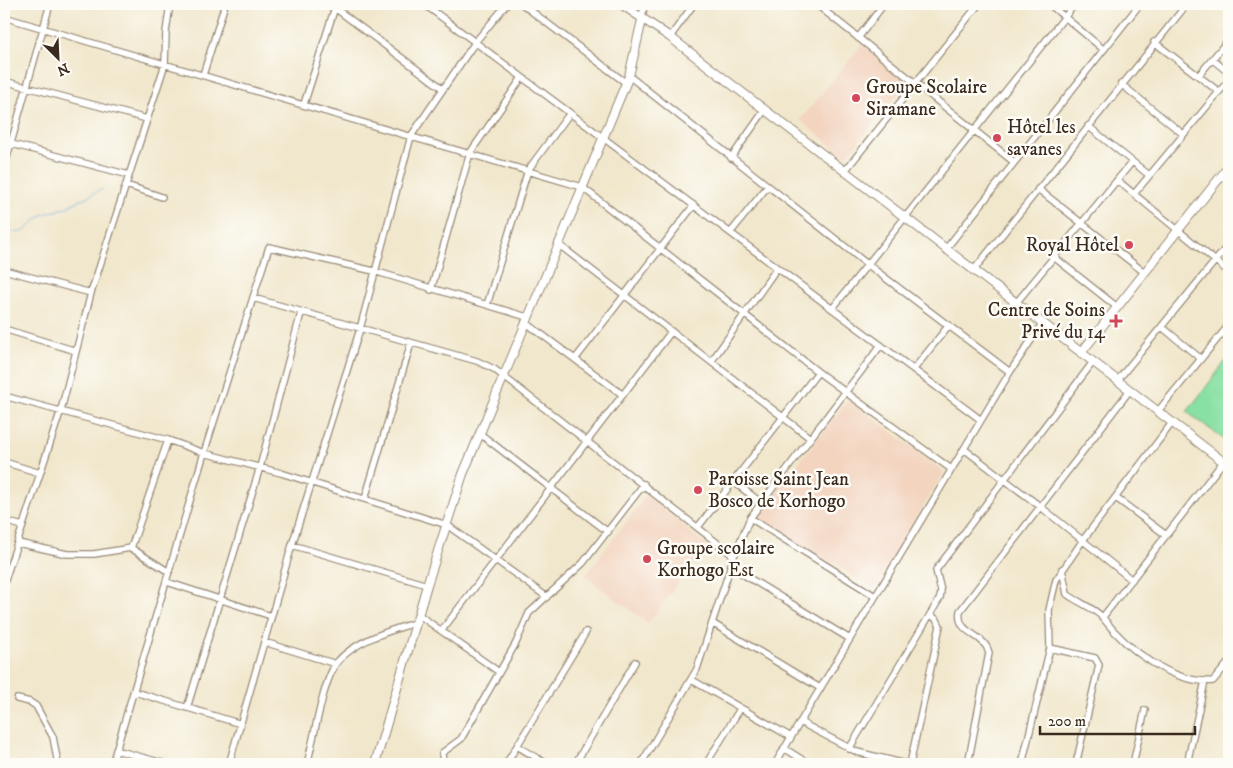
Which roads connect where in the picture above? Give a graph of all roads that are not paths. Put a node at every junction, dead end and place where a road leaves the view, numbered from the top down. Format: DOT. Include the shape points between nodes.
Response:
graph roads {
  1 [pos="50,4"];
  2 [pos="170,4"];
  3 [pos="224,4"];
  4 [pos="424,4"];
  5 [pos="507,4"];
  6 [pos="522,4"];
  7 [pos="621,4"];
  8 [pos="644,4"];
  9 [pos="694,4"];
  10 [pos="816,4"];
  11 [pos="884,4"];
  12 [pos="979,4"];
  13 [pos="1049,4"];
  14 [pos="1075,4"];
  15 [pos="1140,4"];
  16 [pos="1187,4"];
  17 [pos="336,6"];
  18 [pos="4,17"];
  19 [pos="1065,17"];
  20 [pos="642,20"];
  21 [pos="42,28"];
  22 [pos="670,37"];
  23 [pos="858,38"];
  24 [pos="1229,39"];
  25 [pos="476,42"];
  26 [pos="1154,42"];
  27 [pos="1103,49"];
  28 [pos="1213,60"];
  29 [pos="165,64"];
  30 [pos="1229,73"];
  31 [pos="202,75"];
  32 [pos="1199,75"];
  33 [pos="521,79"];
  34 [pos="627,79"];
  35 [pos="1229,80"];
  36 [pos="4,81"];
  37 [pos="916,83"];
  38 [pos="1121,84"];
  39 [pos="26,87"];
  40 [pos="442,88"];
  41 [pos="1218,91"];
  42 [pos="304,104"];
  43 [pos="764,110"];
  44 [pos="570,113"];
  45 [pos="146,119"];
  46 [pos="1088,126"];
  47 [pos="974,130"];
  48 [pos="1183,134"];
  49 [pos="411,136"];
  50 [pos="603,137"];
  51 [pos="7,143"];
  52 [pos="470,153"];
  53 [pos="731,158"];
  54 [pos="1014,162"];
  55 [pos="1132,162"];
  56 [pos="1229,166"];
  57 [pos="4,168"];
  58 [pos="528,170"];
  59 [pos="844,172"];
  60 [pos="129,175"];
  61 [pos="1149,175"];
  62 [pos="1117,180"];
  63 [pos="126,185"];
  64 [pos="582,187"];
  65 [pos="767,187"];
  66 [pos="1038,188"];
  67 [pos="1134,194"];
  68 [pos="162,197"];
  69 [pos="694,205"];
  70 [pos="903,218"];
  71 [pos="1082,223"];
  72 [pos="1178,230"];
  73 [pos="731,232"];
  74 [pos="558,244"];
  75 [pos="1229,244"];
  76 [pos="661,249"];
  77 [pos="945,250"];
  78 [pos="1054,257"];
  79 [pos="1216,261"];
  80 [pos="867,264"];
  81 [pos="777,268"];
  82 [pos="4,270"];
  83 [pos="374,271"];
  84 [pos="973,271"];
  85 [pos="1144,272"];
  86 [pos="1229,272"];
  87 [pos="431,290"];
  88 [pos="92,293"];
  89 [pos="624,295"];
  90 [pos="253,298"];
  91 [pos="1016,304"];
  92 [pos="486,305"];
  93 [pos="1117,307"];
  94 [pos="832,309"];
  95 [pos="301,313"];
  96 [pos="744,315"];
  97 [pos="526,320"];
  98 [pos="1042,324"];
  99 [pos="1229,324"];
  100 [pos="949,325"];
  101 [pos="1162,327"];
  102 [pos="4,329"];
  103 [pos="360,329"];
  104 [pos="671,332"];
  105 [pos="412,343"];
  106 [pos="881,345"];
  107 [pos="76,351"];
  108 [pos="1081,353"];
  109 [pos="576,358"];
  110 [pos="1201,359"];
  111 [pos="711,362"];
  112 [pos="1093,362"];
  113 [pos="914,369"];
  114 [pos="818,372"];
  115 [pos="1010,372"];
  116 [pos="503,375"];
  117 [pos="1118,381"];
  118 [pos="1130,390"];
  119 [pos="845,392"];
  120 [pos="623,395"];
  121 [pos="4,396"];
  122 [pos="61,410"];
  123 [pos="1158,412"];
  124 [pos="782,417"];
  125 [pos="981,420"];
  126 [pos="1172,422"];
  127 [pos="479,433"];
  128 [pos="810,438"];
  129 [pos="168,440"];
  130 [pos="588,442"];
  131 [pos="964,449"];
  132 [pos="204,453"];
  133 [pos="4,462"];
  134 [pos="1226,464"];
  135 [pos="260,467"];
  136 [pos="951,470"];
  137 [pos="40,473"];
  138 [pos="1004,479"];
  139 [pos="733,481"];
  140 [pos="311,482"];
  141 [pos="644,484"];
  142 [pos="552,487"];
  143 [pos="1116,498"];
  144 [pos="365,499"];
  145 [pos="760,502"];
  146 [pos="1041,507"];
  147 [pos="750,518"];
  148 [pos="4,521"];
  149 [pos="447,525"];
  150 [pos="23,526"];
  151 [pos="698,527"];
  152 [pos="608,532"];
  153 [pos="1166,535"];
  154 [pos="1083,540"];
  155 [pos="18,543"];
  156 [pos="292,545"];
  157 [pos="131,548"];
  158 [pos="734,556"];
  159 [pos="496,560"];
  160 [pos="731,567"];
  161 [pos="1062,569"];
  162 [pos="169,572"];
  163 [pos="1132,580"];
  164 [pos="167,582"];
  165 [pos="4,583"];
  166 [pos="428,585"];
  167 [pos="875,596"];
  168 [pos="547,597"];
  169 [pos="219,599"];
  170 [pos="930,614"];
  171 [pos="271,616"];
  172 [pos="418,618"];
  173 [pos="1102,618"];
  174 [pos="712,623"];
  175 [pos="442,630"];
  176 [pos="586,632"];
  177 [pos="850,639"];
  178 [pos="264,642"];
  179 [pos="1050,648"];
  180 [pos="635,662"];
  181 [pos="1229,662"];
  182 [pos="336,664"];
  183 [pos="499,672"];
  184 [pos="692,680"];
  185 [pos="1206,681"];
  186 [pos="820,688"];
  187 [pos="135,692"];
  188 [pos="17,699"];
  189 [pos="187,708"];
  190 [pos="740,709"];
  191 [pos="1145,710"];
  192 [pos="800,722"];
  193 [pos="241,724"];
  194 [pos="791,737"];
  195 [pos="517,746"];
  196 [pos="784,748"];
  197 [pos="849,748"];
  198 [pos="116,750"];
  199 [pos="58,764"];
  200 [pos="112,764"];
  201 [pos="166,764"];
  202 [pos="229,764"];
  203 [pos="307,764"];
  204 [pos="375,764"];
  205 [pos="443,764"];
  206 [pos="506,764"];
  207 [pos="547,764"];
  208 [pos="575,764"];
  209 [pos="641,764"];
  210 [pos="706,764"];
  211 [pos="775,764"];
  212 [pos="809,764"];
  213 [pos="908,764"];
  214 [pos="968,764"];
  215 [pos="1022,764"];
  216 [pos="1076,764"];
  217 [pos="1132,764"];
  218 [pos="1187,764"];
  1 -- 21 [label="street"];
  2 -- 29 [label="street"];
  3 -- 31 [label="street"];
  4 -- 25 [label="street"];
  5 -- 25 [label="street"];
  6 -- 34 [label="street"];
  7 -- 20 [label="street"];
  8 -- 20 [label="street"];
  9 -- 22 [label="street"];
  10 -- 23 [label="street"];
  11 -- 23 [label="street"];
  12 -- 37 [label="street"];
  13 -- 19 [label="street"];
  14 -- 19 [label="street"];
  15 -- 27 [label="street"];
  16 -- 26 [label="street"];
  17 -- 40 [label="street"];
  17 -- 42 [label="street"];
  18 -- 21 [label="street"];
  19 -- 27 [label="street"];
  19 -- 47 [label="street"];
  20 -- 22 [label="street"];
  20 -- 34 [label="street"];
  21 -- 29 [label="street"];
  21 -- 39 [label="street"];
  22 -- 43 [label="street"];
  23 -- 37 [label="street"];
  24 -- 28 [label="street"];
  25 -- 33 [label="street"];
  25 -- 40 [label="street"];
  26 -- 32 [label="street"];
  26 -- 38 [label="street"];
  27 -- 54 [label="street"];
  28 -- 30 [label="street"];
  28 -- 32 [label="street"];
  29 -- 31 [label="street"];
  29 -- 45 [label="street"];
  31 -- 42 [label="street"];
  32 -- 41 [label="street"];
  33 -- 44 [label="street"];
  33 -- 52 [label="street"];
  34 -- 50 [label="street"];
  34 -- 53 [label="street"];
  35 -- 41 [label="street"];
  36 -- 39 [label="street"];
  37 -- 47 [label="street"];
  37 -- 59 [label="street"];
  38 -- 46 [label="street"];
  38 -- 48 [label="street"];
  39 -- 45 [label="street"];
  39 -- 51 [label="street"];
  40 -- 49 [label="street"];
  41 -- 48 [label="street"];
  42 -- 49 [label="street"];
  43 -- 53 [label="street"];
  43 -- 59 [label="street"];
  44 -- 50 [label="street"];
  44 -- 58 [label="street"];
  45 -- 60 [label="street"];
  46 -- 55 [label="street"];
  46 -- 66 [label="street"];
  47 -- 54 [label="street"];
  47 -- 70 [label="street"];
  48 -- 61 [label="street"];
  49 -- 52 [label="street"];
  49 -- 83 [label="street"];
  50 -- 64 [label="street"];
  50 -- 69 [label="street"];
  51 -- 57 [label="street"];
  51 -- 60 [label="street"];
  52 -- 58 [label="street"];
  52 -- 87 [label="street"];
  53 -- 65 [label="street"];
  54 -- 77 [label="street"];
  55 -- 61 [label="street"];
  55 -- 62 [label="street"];
  56 -- 72 [label="street"];
  58 -- 64 [label="street"];
  58 -- 92 [label="street"];
  59 -- 70 [label="street"];
  60 -- 63 [label="street"];
  61 -- 67 [label="street"];
  62 -- 67 [label="street"];
  62 -- 71 [label="street"];
  63 -- 68 [label="street"];
  63 -- 88 [label="street"];
  64 -- 74 [label="street"];
  64 -- 76 [label="street"];
  65 -- 73 [label="street"];
  65 -- 80 [label="street"];
  66 -- 71 [label="street"];
  66 -- 84 [label="street"];
  67 -- 72 [label="street"];
  69 -- 73 [label="street"];
  69 -- 76 [label="street"];
  70 -- 77 [label="street"];
  70 -- 80 [label="street"];
  71 -- 78 [label="street"];
  71 -- 85 [label="street"];
  72 -- 79 [label="street"];
  72 -- 85 [label="street"];
  73 -- 81 [label="street"];
  74 -- 89 [label="street"];
  74 -- 97 [label="street"];
  75 -- 79 [label="street"];
  76 -- 89 [label="street"];
  76 -- 96 [label="street"];
  77 -- 84 [label="street"];
  78 -- 91 [label="street"];
  78 -- 93 [label="street"];
  79 -- 86 [label="street"];
  79 -- 101 [label="street"];
  80 -- 94 [label="street"];
  80 -- 100 [label="street"];
  81 -- 94 [label="street"];
  81 -- 96 [label="street"];
  82 -- 88 [label="street"];
  83 -- 87 [label="street"];
  83 -- 90 [label="street" via="272,246 267,250"];
  83 -- 103 [label="street"];
  84 -- 91 [label="street"];
  85 -- 93 [label="street"];
  87 -- 92 [label="street"];
  88 -- 107 [label="street"];
  89 -- 104 [label="street"];
  89 -- 109 [label="street"];
  90 -- 95 [label="street"];
  90 -- 132 [label="street"];
  91 -- 98 [label="street"];
  92 -- 97 [label="street"];
  93 -- 108 [label="street"];
  94 -- 106 [label="street"];
  95 -- 103 [label="street"];
  95 -- 135 [label="street"];
  96 -- 111 [label="street"];
  96 -- 114 [label="street"];
  97 -- 109 [label="street"];
  97 -- 116 [label="street"];
  98 -- 108 [label="street"];
  98 -- 115 [label="street"];
  99 -- 110 [label="street"];
  100 -- 113 [label="street"];
  100 -- 115 [label="street"];
  101 -- 110 [label="street"];
  101 -- 117 [label="street"];
  102 -- 107 [label="street"];
  103 -- 105 [label="street"];
  103 -- 140 [label="street"];
  104 -- 111 [label="street"];
  104 -- 120 [label="street"];
  105 -- 116 [label="street" via="477,361"];
  105 -- 144 [label="street"];
  106 -- 113 [label="street"];
  106 -- 119 [label="street"];
  107 -- 122 [label="street"];
  108 -- 112 [label="street"];
  109 -- 120 [label="street"];
  110 -- 123 [label="street"];
  111 -- 124 [label="street"];
  112 -- 117 [label="street"];
  112 -- 138 [label="street"];
  113 -- 125 [label="street"];
  114 -- 119 [label="street"];
  114 -- 124 [label="street"];
  115 -- 125 [label="street"];
  116 -- 127 [label="street"];
  116 -- 130 [label="street"];
  117 -- 118 [label="street"];
  118 -- 123 [label="street"];
  118 -- 146 [label="street"];
  119 -- 128 [label="street"];
  119 -- 136 [label="street"];
  120 -- 130 [label="street"];
  121 -- 122 [label="street"];
  122 -- 129 [label="street"];
  122 -- 137 [label="street"];
  123 -- 126 [label="street"];
  124 -- 128 [label="street"];
  124 -- 139 [label="street"];
  125 -- 131 [label="street"];
  126 -- 134 [label="street"];
  126 -- 143 [label="street"];
  127 -- 142 [label="street"];
  127 -- 149 [label="street"];
  128 -- 145 [label="street"];
  129 -- 132 [label="street"];
  129 -- 157 [label="street"];
  130 -- 141 [label="street"];
  130 -- 142 [label="street"];
  131 -- 136 [label="street"];
  131 -- 138 [label="street"];
  132 -- 135 [label="street"];
  132 -- 162 [label="street"];
  133 -- 137 [label="street"];
  134 -- 153 [label="street"];
  135 -- 140 [label="street"];
  135 -- 169 [label="street"];
  136 -- 167 [label="street"];
  137 -- 150 [label="street"];
  138 -- 146 [label="street"];
  138 -- 170 [label="street" via="936,570 941,591"];
  139 -- 145 [label="street"];
  139 -- 151 [label="street"];
  140 -- 144 [label="street"];
  140 -- 156 [label="street"];
  141 -- 151 [label="street"];
  141 -- 152 [label="street"];
  142 -- 152 [label="street"];
  142 -- 159 [label="street"];
  143 -- 153 [label="street"];
  143 -- 154 [label="street"];
  144 -- 149 [label="street"];
  145 -- 147 [label="street"];
  146 -- 154 [label="street"];
  146 -- 214 [label="street" via="960,611 964,629 985,642 989,653"];
  147 -- 158 [label="street"];
  147 -- 167 [label="street"];
  148 -- 150 [label="street"];
  149 -- 159 [label="street"];
  149 -- 166 [label="street"];
  150 -- 155 [label="street"];
  151 -- 158 [label="street"];
  152 -- 168 [label="street" via="583,563"];
  153 -- 163 [label="street"];
  154 -- 161 [label="street"];
  154 -- 163 [label="street"];
  155 -- 157 [label="street" via="67,554 94,554"];
  155 -- 165 [label="street"];
  156 -- 166 [label="street"];
  156 -- 171 [label="street"];
  157 -- 162 [label="street"];
  158 -- 160 [label="street"];
  159 -- 168 [label="street"];
  159 -- 175 [label="street"];
  160 -- 174 [label="street"];
  160 -- 177 [label="street"];
  161 -- 173 [label="street" via="1068,594"];
  161 -- 179 [label="street" via="1049,610"];
  162 -- 164 [label="street"];
  163 -- 173 [label="street"];
  164 -- 169 [label="street"];
  164 -- 187 [label="street"];
  166 -- 172 [label="street"];
  167 -- 177 [label="street"];
  168 -- 183 [label="street" via="529,614"];
  169 -- 171 [label="street"];
  169 -- 189 [label="street"];
  170 -- 197 [label="street"];
  170 -- 213 [label="street" via="940,626"];
  171 -- 178 [label="street"];
  172 -- 175 [label="street"];
  172 -- 182 [label="street" via="371,638"];
  172 -- 204 [label="street"];
  173 -- 185 [label="street" via="1118,637 1147,658 1174,674"];
  174 -- 184 [label="street"];
  174 -- 186 [label="street"];
  175 -- 183 [label="street"];
  176 -- 195 [label="street"];
  177 -- 186 [label="street"];
  178 -- 182 [label="street"];
  178 -- 193 [label="street"];
  179 -- 215 [label="street"];
  179 -- 216 [label="street" via="1095,658 1099,665"];
  180 -- 208 [label="street"];
  181 -- 185 [label="street" via="1212,681"];
  182 -- 203 [label="street"];
  183 -- 205 [label="street" via="460,739 442,753"];
  184 -- 190 [label="street"];
  184 -- 209 [label="street"];
  185 -- 218 [label="street"];
  186 -- 192 [label="street"];
  187 -- 189 [label="street"];
  187 -- 198 [label="street"];
  188 -- 199 [label="street" via="36,706 53,737"];
  189 -- 193 [label="street"];
  190 -- 194 [label="street"];
  190 -- 210 [label="street"];
  191 -- 217 [label="street"];
  192 -- 194 [label="street"];
  192 -- 197 [label="street"];
  193 -- 202 [label="street"];
  194 -- 196 [label="street"];
  195 -- 206 [label="street"];
  195 -- 207 [label="street"];
  196 -- 211 [label="street"];
  196 -- 212 [label="street"];
  197 -- 213 [label="street"];
  198 -- 200 [label="street"];
  198 -- 201 [label="street"];
}
